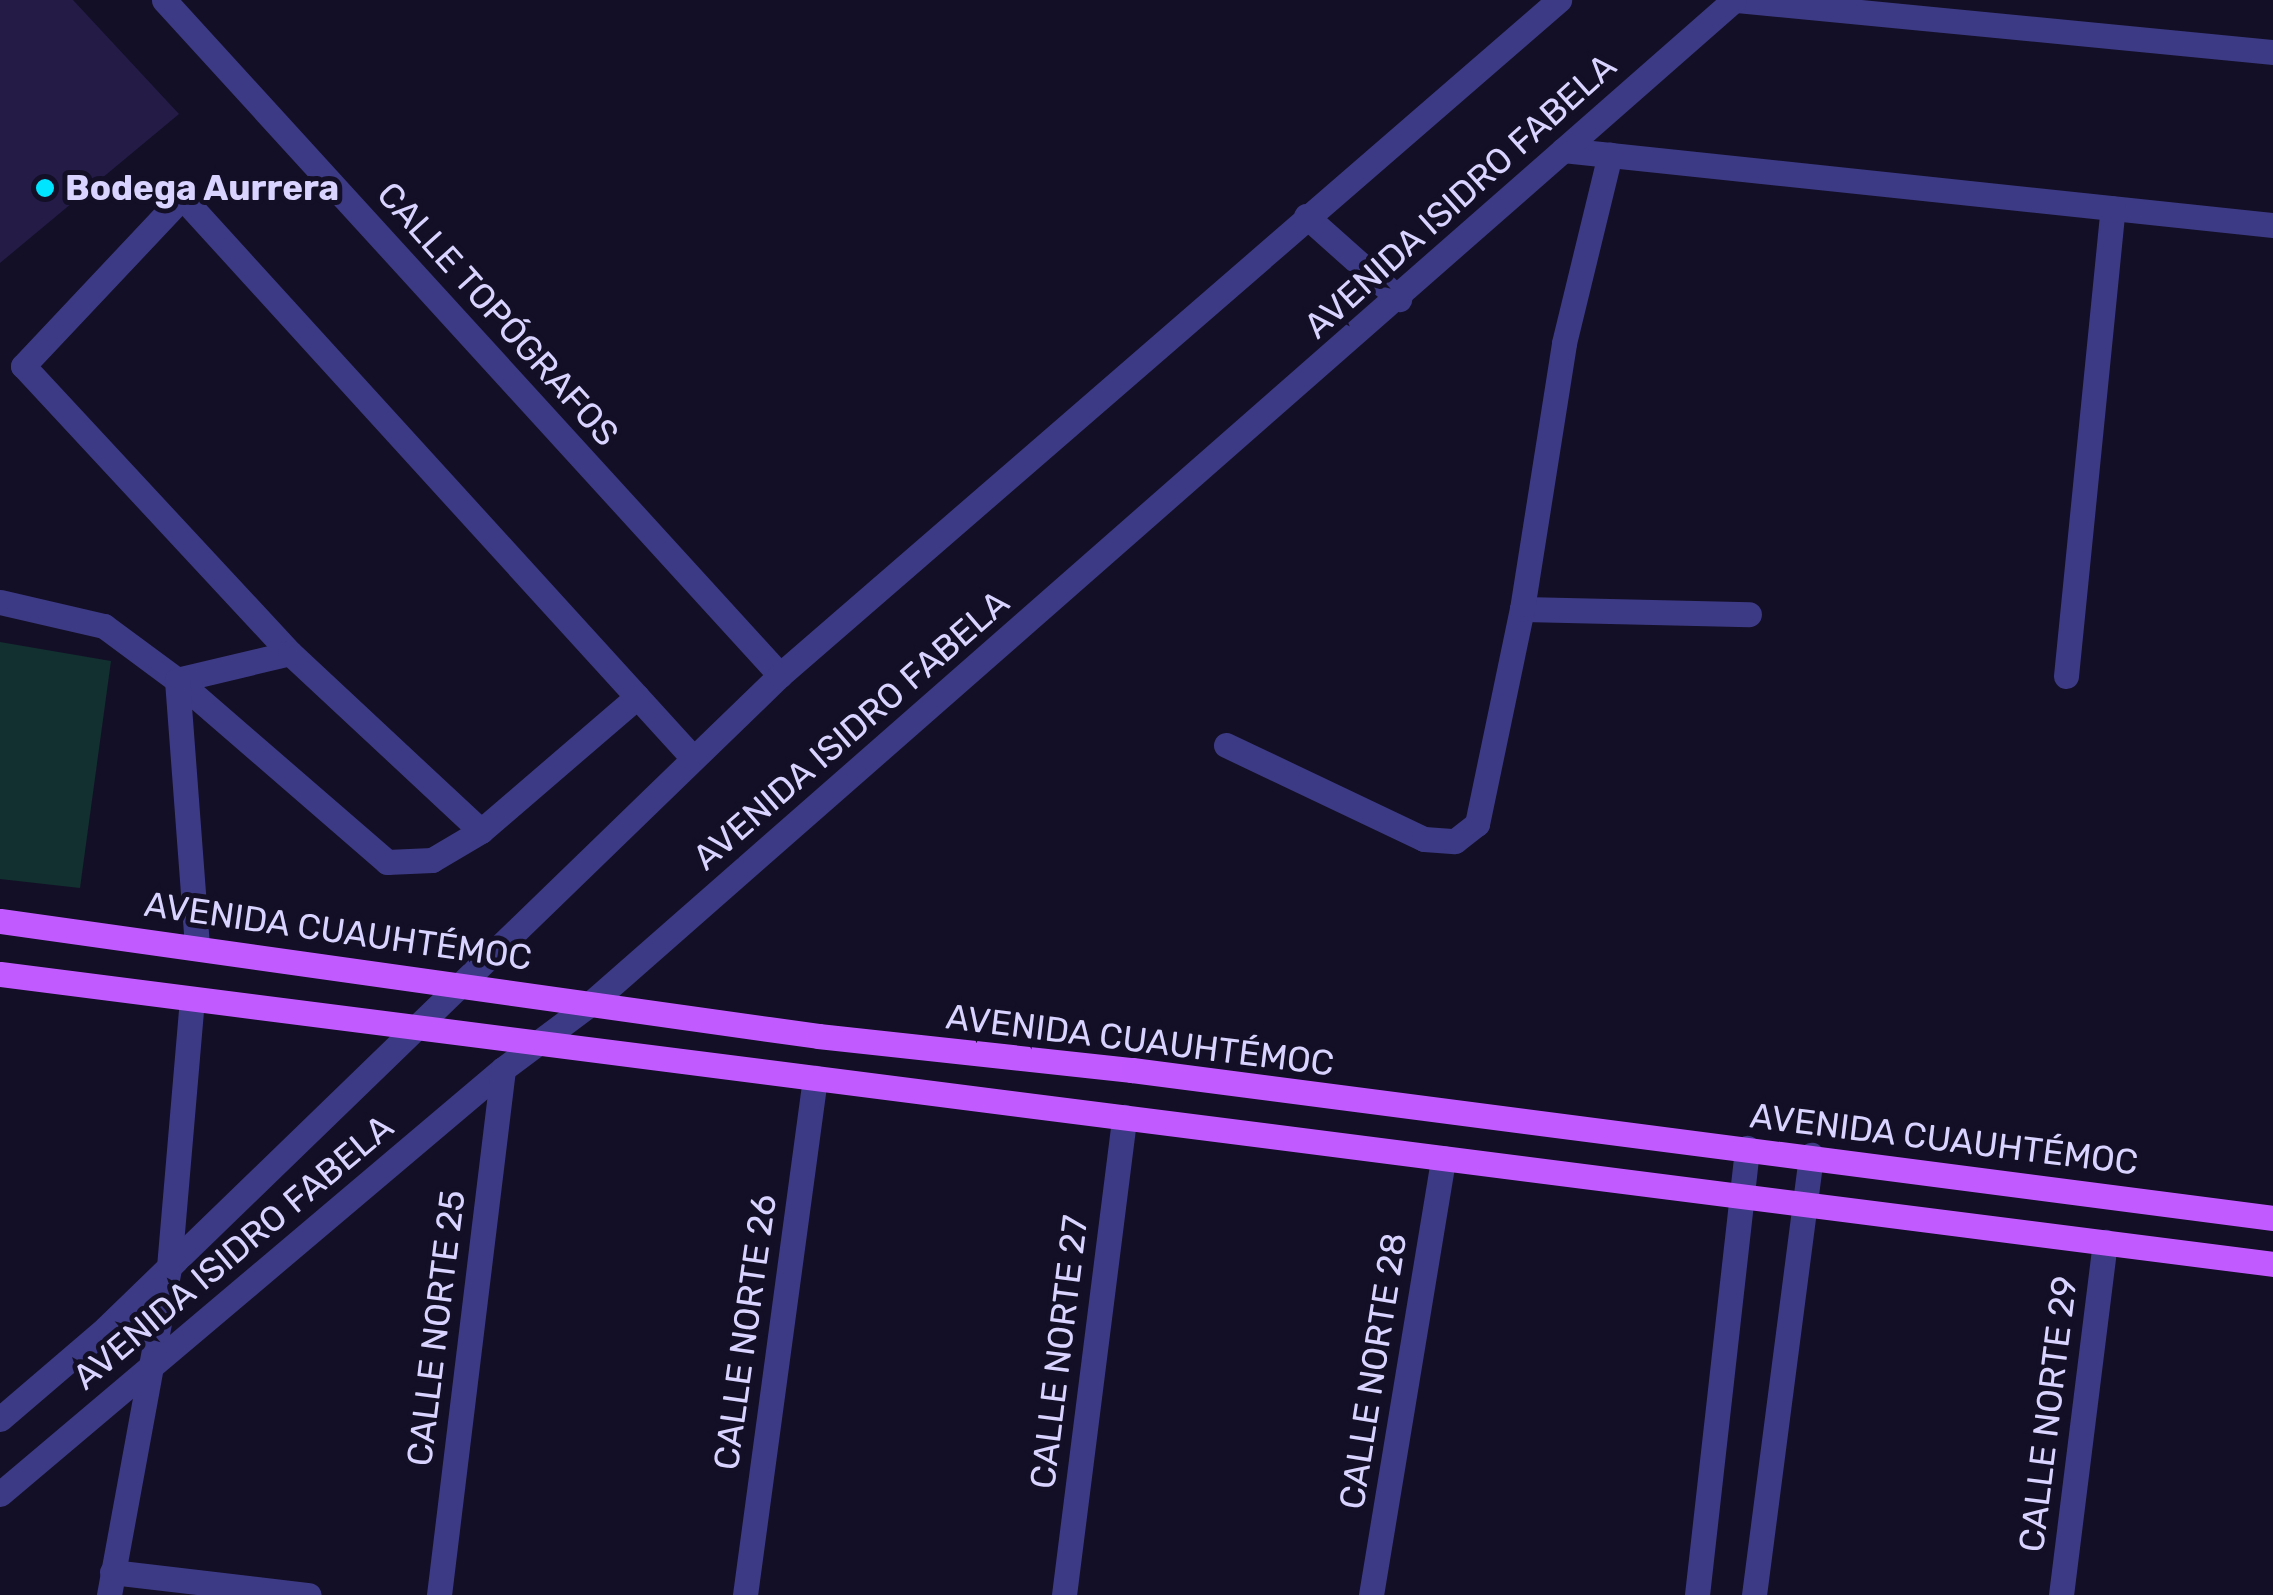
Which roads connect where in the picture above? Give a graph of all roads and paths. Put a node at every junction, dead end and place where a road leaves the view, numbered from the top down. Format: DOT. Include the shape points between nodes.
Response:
graph roads {
  1 [pos="164,0"];
  2 [pos="1560,0"];
  3 [pos="1735,0"];
  4 [pos="2273,52"];
  5 [pos="1563,150"];
  6 [pos="1610,155"];
  7 [pos="2112,208"];
  8 [pos="1306,216"];
  9 [pos="2273,225"];
  10 [pos="1399,299"];
  11 [pos="0,602"];
  12 [pos="1522,609"];
  13 [pos="1749,614"];
  14 [pos="290,653"];
  15 [pos="780,675"];
  16 [pos="2066,676"];
  17 [pos="177,680"];
  18 [pos="638,697"];
  19 [pos="1226,744"];
  20 [pos="693,758"];
  21 [pos="481,831"];
  22 [pos="0,921"];
  23 [pos="197,944"];
  24 [pos="0,974"];
  25 [pos="456,986"];
  26 [pos="192,999"];
  27 [pos="590,1004"];
  28 [pos="416,1031"];
  29 [pos="542,1040"];
  30 [pos="503,1069"];
  31 [pos="815,1078"];
  32 [pos="1124,1117"];
  33 [pos="1747,1148"];
  34 [pos="1811,1154"];
  35 [pos="1444,1158"];
  36 [pos="1743,1196"];
  37 [pos="1806,1204"];
  38 [pos="2273,1218"];
  39 [pos="2105,1242"];
  40 [pos="2273,1264"];
  41 [pos="170,1267"];
  42 [pos="150,1368"];
  43 [pos="0,1419"];
  44 [pos="0,1494"];
  45 [pos="110,1584"];
  46 [pos="309,1595"];
  47 [pos="439,1595"];
  48 [pos="745,1595"];
  49 [pos="1064,1595"];
  50 [pos="1371,1595"];
  51 [pos="1696,1595"];
  52 [pos="1754,1595"];
  53 [pos="2061,1595"];
  1 -- 15 [label="street, CALLE TOPÓGRAFOS"];
  2 -- 8 [label="street, AVENIDA ISIDRO FABELA"];
  3 -- 4 [label="street"];
  3 -- 5 [label="street, AVENIDA ISIDRO FABELA"];
  5 -- 6 [label="street"];
  5 -- 10 [label="street, AVENIDA ISIDRO FABELA"];
  6 -- 7 [label="street"];
  6 -- 12 [label="street" via="1564,343"];
  7 -- 9 [label="street"];
  7 -- 16 [label="street"];
  8 -- 10 [label="street"];
  8 -- 15 [label="street, AVENIDA ISIDRO FABELA"];
  10 -- 27 [label="street, AVENIDA ISIDRO FABELA"];
  11 -- 17 [label="street" via="104,626"];
  12 -- 13 [label="street"];
  12 -- 19 [label="street" via="1477,824 1454,841 1424,839"];
  14 -- 17 [label="street"];
  14 -- 18 [label="street" via="23,366 182,196"];
  14 -- 21 [label="street"];
  15 -- 20 [label="street, AVENIDA ISIDRO FABELA"];
  17 -- 21 [label="street" via="387,862 432,860"];
  17 -- 23 [label="street"];
  18 -- 20 [label="street"];
  18 -- 21 [label="street"];
  20 -- 25 [label="street, AVENIDA ISIDRO FABELA"];
  22 -- 23 [label="main road, AVENIDA CUAUHTÉMOC"];
  23 -- 25 [label="main road, AVENIDA CUAUHTÉMOC"];
  24 -- 26 [label="main road"];
  25 -- 27 [label="main road, AVENIDA CUAUHTÉMOC"];
  25 -- 28 [label="street, AVENIDA ISIDRO FABELA"];
  26 -- 28 [label="main road"];
  26 -- 41 [label="street"];
  27 -- 29 [label="street, AVENIDA ISIDRO FABELA"];
  27 -- 33 [label="main road, AVENIDA CUAUHTÉMOC"];
  28 -- 29 [label="main road"];
  28 -- 41 [label="street, AVENIDA ISIDRO FABELA"];
  29 -- 30 [label="street, AVENIDA ISIDRO FABELA"];
  29 -- 31 [label="main road"];
  30 -- 42 [label="street, AVENIDA ISIDRO FABELA"];
  30 -- 47 [label="street, CALLE NORTE 25"];
  31 -- 32 [label="main road"];
  31 -- 48 [label="street, CALLE NORTE 26"];
  32 -- 35 [label="main road"];
  32 -- 49 [label="street, CALLE NORTE 27"];
  33 -- 34 [label="main road, AVENIDA CUAUHTÉMOC"];
  33 -- 36 [label="street"];
  34 -- 37 [label="street"];
  34 -- 38 [label="main road, AVENIDA CUAUHTÉMOC"];
  35 -- 36 [label="main road"];
  35 -- 50 [label="street, CALLE NORTE 28"];
  36 -- 37 [label="main road"];
  36 -- 51 [label="street"];
  37 -- 39 [label="main road"];
  37 -- 52 [label="street"];
  39 -- 40 [label="main road"];
  39 -- 53 [label="street, CALLE NORTE 29"];
  41 -- 42 [label="street"];
  41 -- 43 [label="street, AVENIDA ISIDRO FABELA"];
  42 -- 44 [label="street, AVENIDA ISIDRO FABELA"];
  42 -- 45 [label="street"];
  45 -- 46 [label="street"];
}
